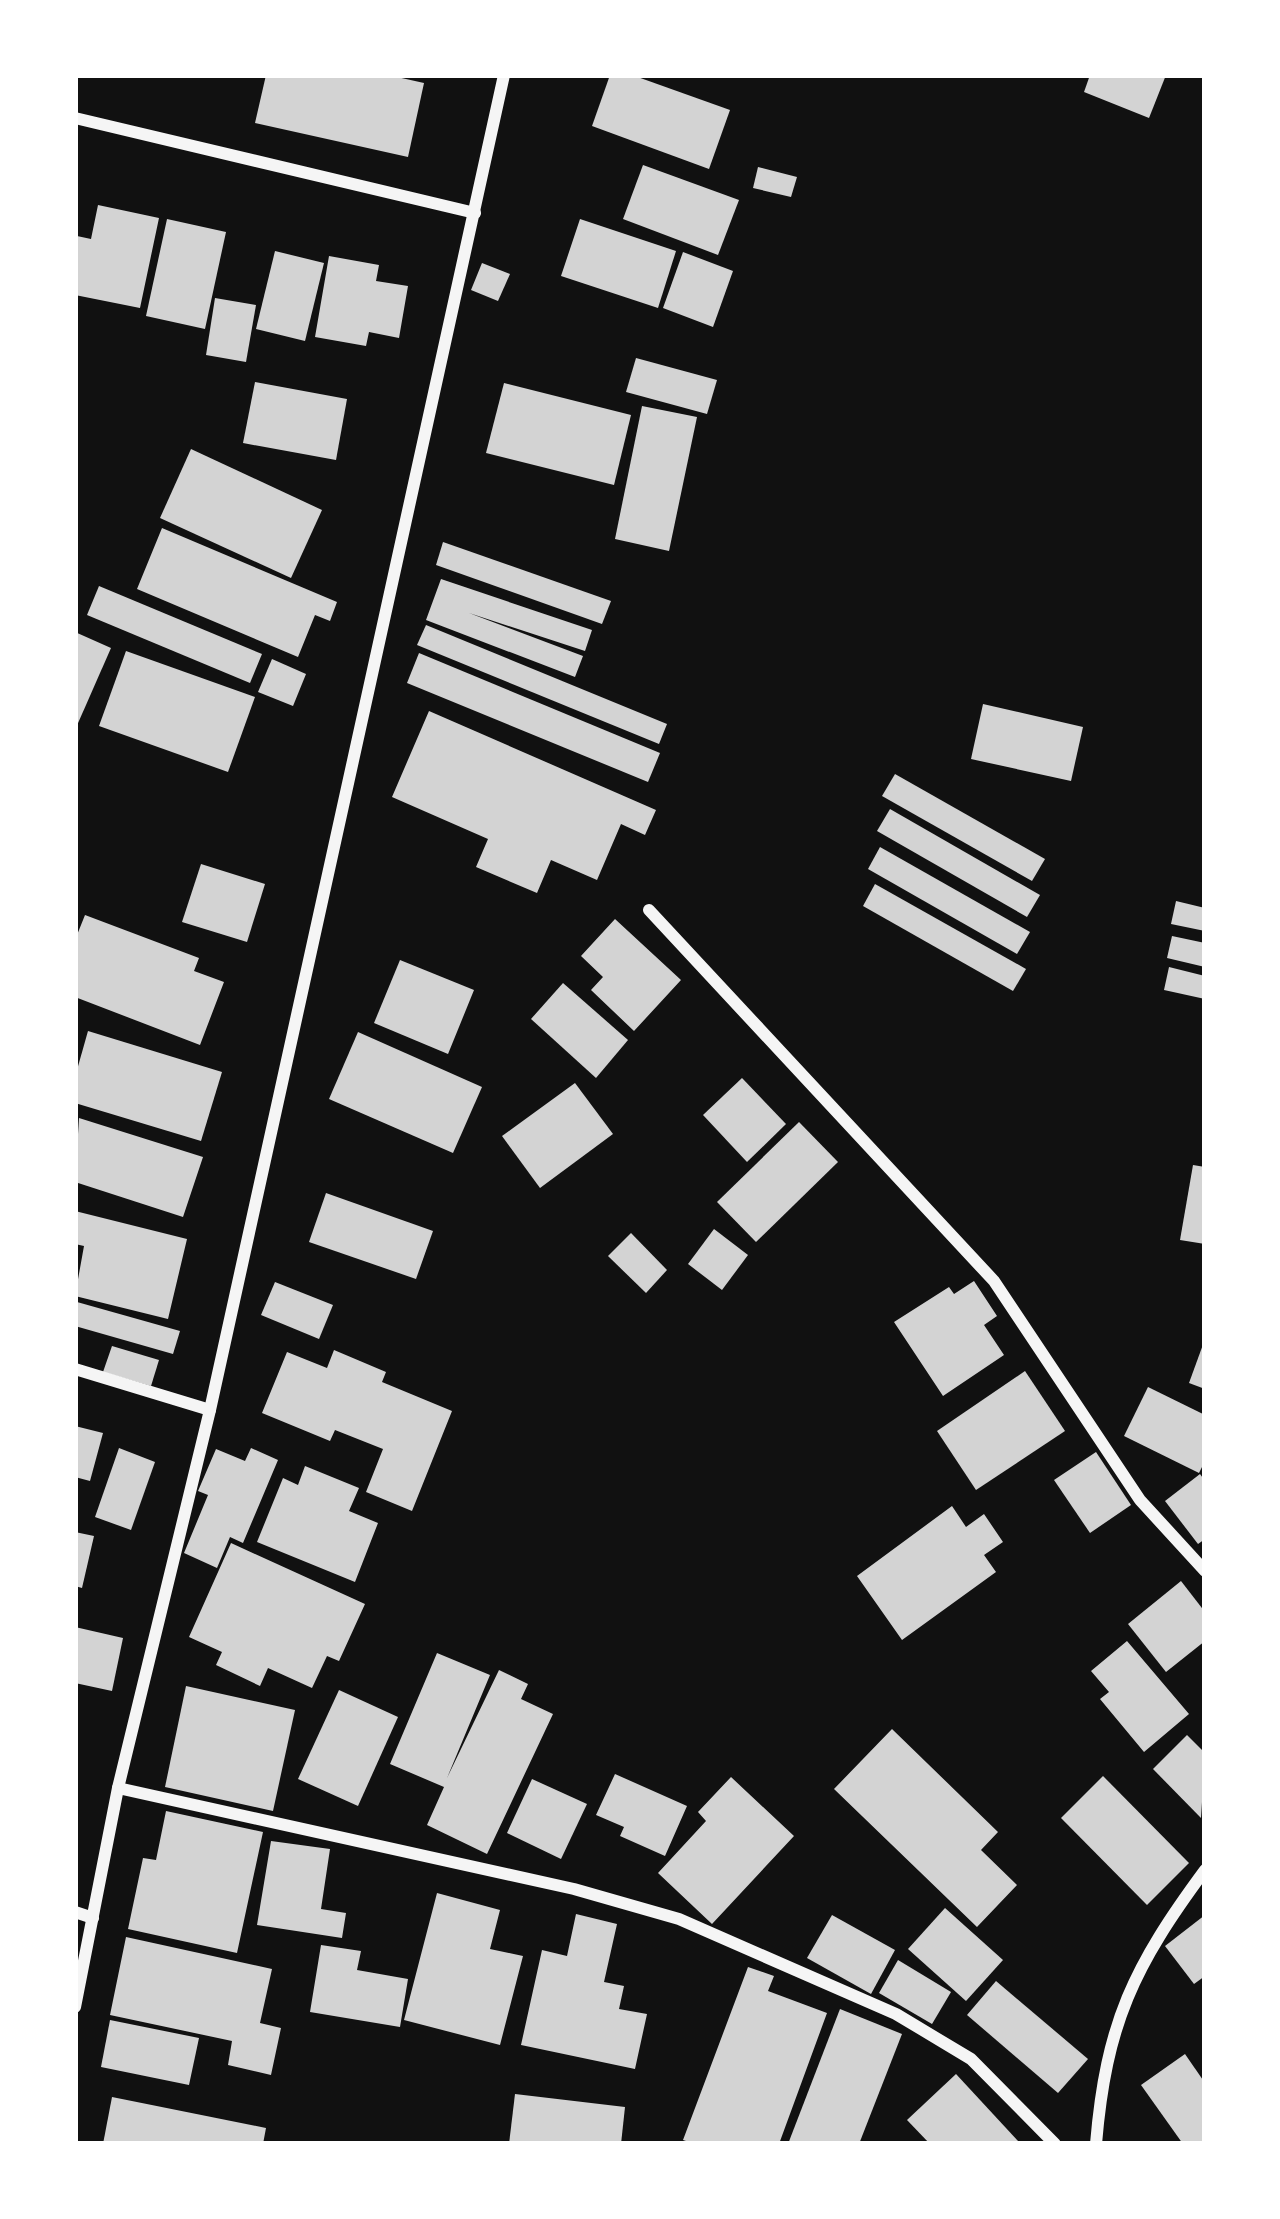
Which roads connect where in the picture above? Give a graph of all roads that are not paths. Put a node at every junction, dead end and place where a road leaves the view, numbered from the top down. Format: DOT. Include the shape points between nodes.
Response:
graph roads {
  1 [pos="504,75"];
  2 [pos="75,118"];
  3 [pos="475,213"];
  4 [pos="649,910"];
  5 [pos="75,1369"];
  6 [pos="210,1409"];
  7 [pos="1205,1570"];
  8 [pos="118,1788"];
  9 [pos="1205,1870"];
  10 [pos="75,1912"];
  11 [pos="93,1918"];
  12 [pos="75,2007"];
  13 [pos="1055,2144"];
  14 [pos="1096,2144"];
  1 -- 3 [label="street"];
  2 -- 3 [label="street"];
  3 -- 6 [label="street"];
  4 -- 7 [label="street" via="994,1281 1140,1500"];
  5 -- 6 [label="street"];
  6 -- 8 [label="street"];
  8 -- 11 [label="street"];
  8 -- 13 [label="street" via="679,1919 896,2014 971,2059"];
  9 -- 14 [label="street" via="1131,1981 1114,2031"];
  10 -- 11 [label="street"];
  11 -- 12 [label="street"];
}
